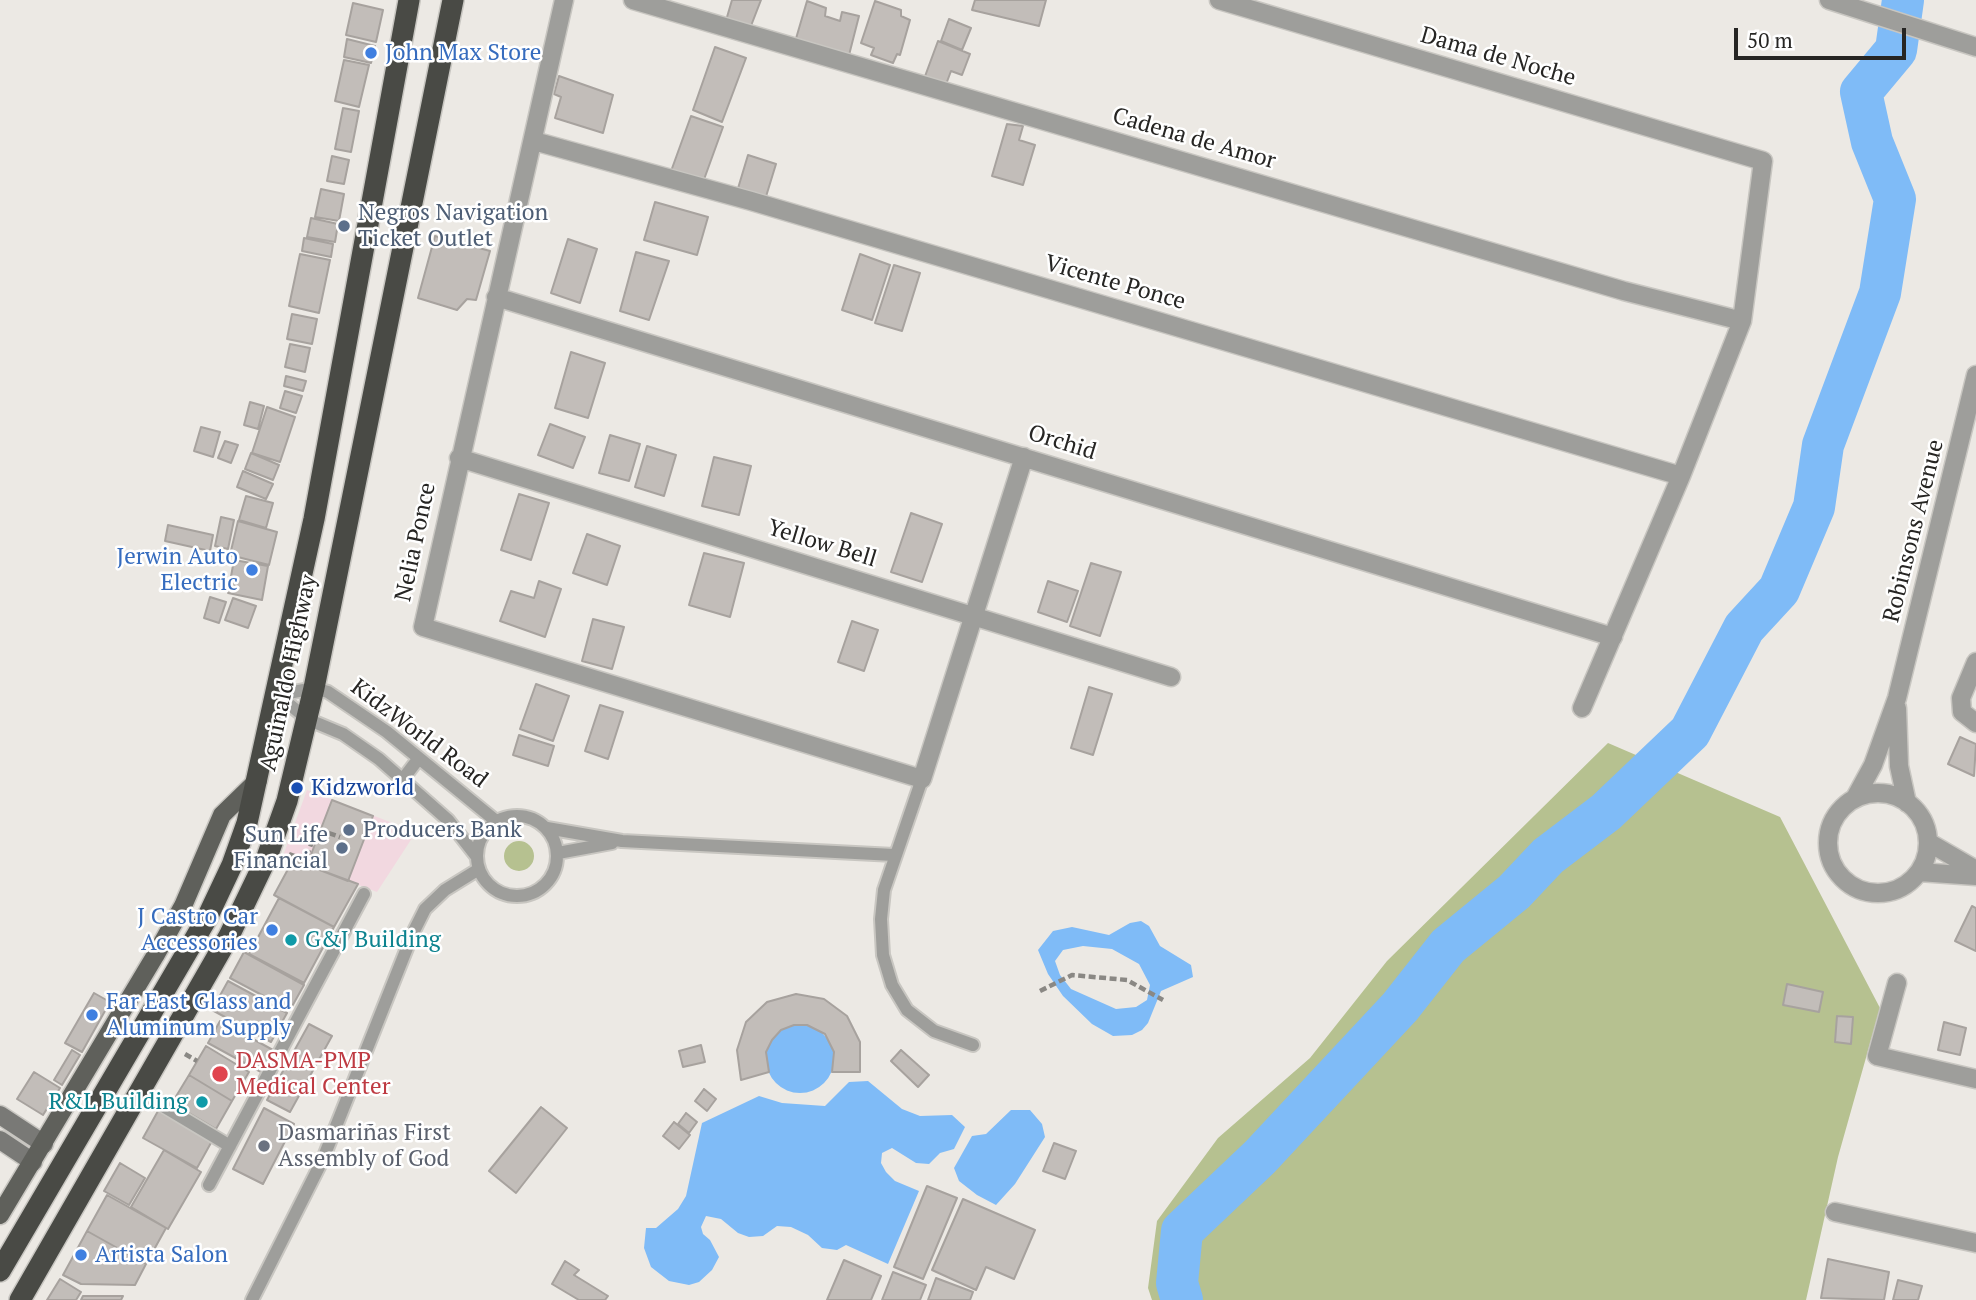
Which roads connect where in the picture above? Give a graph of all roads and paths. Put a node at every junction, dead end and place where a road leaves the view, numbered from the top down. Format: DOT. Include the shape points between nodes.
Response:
graph roads {
  1 [pos="409,0"];
  2 [pos="453,0"];
  3 [pos="564,0"];
  4 [pos="633,0"];
  5 [pos="1219,0"];
  6 [pos="1829,0"];
  7 [pos="1976,47"];
  8 [pos="534,141"];
  9 [pos="496,297"];
  10 [pos="1742,321"];
  11 [pos="1976,375"];
  12 [pos="1024,457"];
  13 [pos="459,458"];
  14 [pos="1681,476"];
  15 [pos="974,616"];
  16 [pos="1613,637"];
  17 [pos="1976,662"];
  18 [pos="1171,677"];
  19 [pos="314,688"];
  20 [pos="278,695"];
  21 [pos="1897,698"];
  22 [pos="1582,708"];
  23 [pos="1969,718"];
  24 [pos="307,719"];
  25 [pos="419,758"];
  26 [pos="403,779"];
  27 [pos="922,779"];
  28 [pos="258,780"];
  29 [pos="1855,798"];
  30 [pos="1907,803"];
  31 [pos="496,821"];
  32 [pos="547,828"];
  33 [pos="340,837"];
  34 [pos="622,841"];
  35 [pos="1928,842"];
  36 [pos="279,850"];
  37 [pos="558,853"];
  38 [pos="894,855"];
  39 [pos="478,863"];
  40 [pos="1976,870"];
  41 [pos="1919,872"];
  42 [pos="1976,876"];
  43 [pos="364,894"];
  44 [pos="1897,982"];
  45 [pos="1040,990"];
  46 [pos="1161,999"];
  47 [pos="973,1045"];
  48 [pos="1976,1079"];
  49 [pos="138,1091"];
  50 [pos="0,1115"];
  51 [pos="0,1140"];
  52 [pos="44,1144"];
  53 [pos="230,1146"];
  54 [pos="33,1162"];
  55 [pos="209,1185"];
  56 [pos="1835,1212"];
  57 [pos="0,1215"];
  58 [pos="1976,1243"];
  59 [pos="0,1271"];
  60 [pos="20,1300"];
  61 [pos="252,1300"];
  1 -- 20 [label="highway, Aguinaldo Highway"];
  2 -- 19 [label="highway, Aguinaldo Highway"];
  3 -- 8 [label="street, Nelia Ponce"];
  4 -- 10 [label="street, Cadena de Amor" via="1624,291"];
  5 -- 10 [label="street, Dama de Noche" via="1763,160"];
  6 -- 7 [label="street"];
  8 -- 9 [label="street, Nelia Ponce"];
  8 -- 14 [label="street, Vicente Ponce"];
  9 -- 12 [label="street, Orchid"];
  9 -- 13 [label="street, Nelia Ponce"];
  10 -- 14 [label="street"];
  11 -- 21 [label="street, Robinsons Avenue"];
  12 -- 15 [label="street"];
  12 -- 16 [label="street, Orchid"];
  13 -- 15 [label="street, Yellow Bell"];
  13 -- 27 [label="street, Nelia Ponce" via="423,627"];
  14 -- 16 [label="street"];
  15 -- 18 [label="street, Yellow Bell"];
  15 -- 27 [label="street"];
  16 -- 22 [label="street"];
  17 -- 23 [label="street" via="1961,698"];
  19 -- 20 [label="lane, KidzWorld Road"];
  19 -- 24 [label="highway, Aguinaldo Highway"];
  19 -- 25 [label="lane, KidzWorld Road" via="356,708"];
  20 -- 24 [label="lane, KidzWorld Road"];
  20 -- 28 [label="highway, Aguinaldo Highway"];
  21 -- 29 [label="street, Robinsons Avenue" via="1873,765"];
  21 -- 30 [label="street, Robinsons Avenue" via="1899,766"];
  24 -- 26 [label="lane, KidzWorld Road" via="343,734"];
  24 -- 49 [label="highway, Aguinaldo Highway" via="287,801 257,880"];
  25 -- 26 [label="lane"];
  25 -- 31 [label="lane, KidzWorld Road"];
  26 -- 39 [label="lane, KidzWorld Road" via="448,820"];
  27 -- 38 [label="lane"];
  28 -- 52 [label="main road, Aguinaldo Highway" via="222,815 172,927"];
  28 -- 59 [label="highway, Aguinaldo Highway" via="240,844 207,918"];
  29 -- 30 [label="street" via="1881,793"];
  29 -- 41 [label="street" via="1837,815 1828,838 1828,854 1846,882 1860,890 1893,891"];
  30 -- 35 [label="street" via="1925,827"];
  31 -- 32 [label="lane" via="523,816"];
  31 -- 39 [label="lane" via="482,836"];
  32 -- 34 [label="lane"];
  32 -- 37 [label="lane"];
  33 -- 36 [label="path" via="317,829 305,860"];
  34 -- 37 [label="lane"];
  34 -- 38 [label="lane"];
  35 -- 40 [label="street"];
  35 -- 41 [label="street"];
  37 -- 39 [label="lane" via="551,878 532,894 519,896 495,889"];
  38 -- 47 [label="lane" via="881,919 883,955 892,985 920,1022"];
  39 -- 61 [label="lane" via="425,909 323,1158"];
  41 -- 42 [label="street"];
  43 -- 53 [label="lane"];
  44 -- 48 [label="street" via="1877,1056"];
  45 -- 46 [label="path" via="1072,975 1127,980"];
  49 -- 53 [label="lane"];
  49 -- 60 [label="highway, Aguinaldo Highway"];
  50 -- 52 [label="street"];
  51 -- 54 [label="street"];
  52 -- 54 [label="main road, Aguinaldo Highway"];
  53 -- 55 [label="lane"];
  54 -- 57 [label="main road, Aguinaldo Highway"];
  56 -- 58 [label="street"];
}
